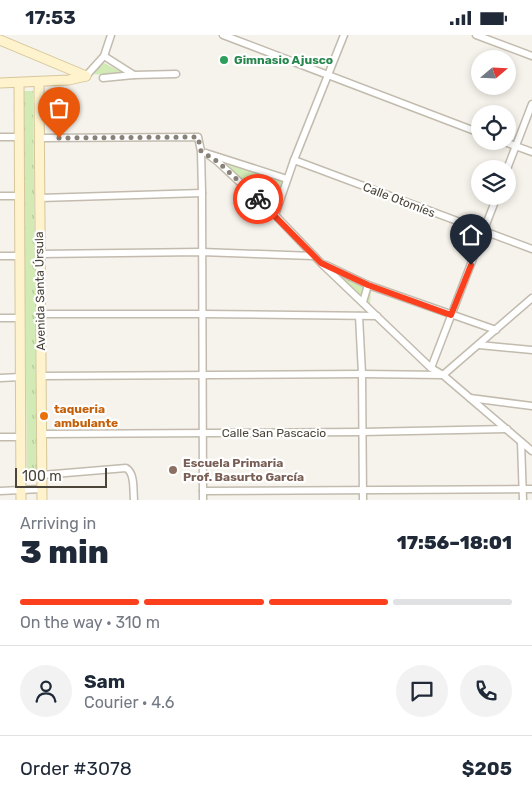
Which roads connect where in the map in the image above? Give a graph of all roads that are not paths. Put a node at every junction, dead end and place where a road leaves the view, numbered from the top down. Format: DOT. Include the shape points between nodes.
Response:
graph roads {
  1 [pos="111,35"];
  2 [pos="223,35"];
  3 [pos="344,35"];
  4 [pos="476,35"];
  5 [pos="0,40"];
  6 [pos="532,56"];
  7 [pos="104,57"];
  8 [pos="134,75"];
  9 [pos="176,75"];
  10 [pos="328,76"];
  11 [pos="86,77"];
  12 [pos="103,78"];
  13 [pos="0,83"];
  14 [pos="19,83"];
  15 [pos="39,83"];
  16 [pos="532,104"];
  17 [pos="471,130"];
  18 [pos="0,137"];
  19 [pos="20,137"];
  20 [pos="40,138"];
  21 [pos="516,146"];
  22 [pos="204,152"];
  23 [pos="532,152"];
  24 [pos="294,160"];
  25 [pos="286,179"];
  26 [pos="202,193"];
  27 [pos="0,196"];
  28 [pos="20,196"];
  29 [pos="40,198"];
  30 [pos="494,205"];
  31 [pos="275,215"];
  32 [pos="484,232"];
  33 [pos="532,249"];
  34 [pos="202,252"];
  35 [pos="40,254"];
  36 [pos="0,256"];
  37 [pos="20,256"];
  38 [pos="314,256"];
  39 [pos="321,263"];
  40 [pos="368,285"];
  41 [pos="532,298"];
  42 [pos="362,301"];
  43 [pos="41,314"];
  44 [pos="202,314"];
  45 [pos="451,315"];
  46 [pos="359,316"];
  47 [pos="377,316"];
  48 [pos="0,317"];
  49 [pos="20,318"];
  50 [pos="496,331"];
  51 [pos="480,345"];
  52 [pos="532,350"];
  53 [pos="431,368"];
  54 [pos="362,374"];
  55 [pos="442,375"];
  56 [pos="41,376"];
  57 [pos="202,376"];
  58 [pos="21,377"];
  59 [pos="0,378"];
  60 [pos="468,398"];
  61 [pos="532,406"];
  62 [pos="507,429"];
  63 [pos="362,432"];
  64 [pos="203,433"];
  65 [pos="42,434"];
  66 [pos="0,437"];
  67 [pos="21,437"];
  68 [pos="521,442"];
  69 [pos="532,451"];
  70 [pos="42,475"];
  71 [pos="42,489"];
  72 [pos="532,489"];
  73 [pos="21,490"];
  74 [pos="363,490"];
  75 [pos="523,490"];
  76 [pos="0,491"];
  77 [pos="203,491"];
  78 [pos="21,500"];
  79 [pos="42,500"];
  80 [pos="134,500"];
  81 [pos="203,500"];
  82 [pos="363,500"];
  83 [pos="523,500"];
  1 -- 7 [label="street"];
  2 -- 10 [label="street"];
  3 -- 10 [label="street"];
  4 -- 6 [label="street"];
  5 -- 11 [label="street"];
  7 -- 8 [label="street"];
  7 -- 11 [label="street"];
  8 -- 9 [label="street"];
  8 -- 12 [label="street"];
  10 -- 17 [label="street"];
  10 -- 24 [label="street"];
  11 -- 15 [label="street"];
  13 -- 14 [label="street"];
  14 -- 15 [label="street"];
  14 -- 19 [label="street, Avenida Santa Úrsula"];
  15 -- 20 [label="street, Avenida Santa Úrsula"];
  16 -- 21 [label="street"];
  18 -- 19 [label="street"];
  19 -- 28 [label="street, Avenida Santa Úrsula"];
  20 -- 22 [label="street" via="198,137"];
  20 -- 29 [label="street, Avenida Santa Úrsula"];
  21 -- 23 [label="street"];
  22 -- 25 [label="street"];
  22 -- 26 [label="street"];
  22 -- 31 [label="street"];
  24 -- 25 [label="street"];
  24 -- 32 [label="street, Calle Otomíes"];
  25 -- 31 [label="street"];
  26 -- 29 [label="street"];
  26 -- 34 [label="street"];
  27 -- 28 [label="street"];
  28 -- 37 [label="street, Avenida Santa Úrsula"];
  29 -- 35 [label="street, Avenida Santa Úrsula"];
  30 -- 32 [label="street"];
  31 -- 38 [label="street"];
  32 -- 33 [label="street, Calle Otomíes"];
  32 -- 45 [label="street"];
  34 -- 35 [label="street"];
  34 -- 38 [label="street"];
  34 -- 44 [label="street"];
  35 -- 43 [label="street, Avenida Santa Úrsula"];
  36 -- 37 [label="street"];
  37 -- 49 [label="street, Avenida Santa Úrsula"];
  38 -- 39 [label="street"];
  39 -- 40 [label="street"];
  39 -- 42 [label="street"];
  40 -- 42 [label="street"];
  40 -- 45 [label="street"];
  41 -- 50 [label="street"];
  42 -- 47 [label="street"];
  43 -- 44 [label="street"];
  43 -- 56 [label="street, Avenida Santa Úrsula"];
  44 -- 46 [label="street"];
  44 -- 57 [label="street"];
  45 -- 50 [label="street"];
  45 -- 53 [label="street"];
  46 -- 47 [label="street"];
  46 -- 54 [label="street"];
  47 -- 53 [label="street"];
  48 -- 49 [label="street"];
  49 -- 58 [label="street, Avenida Santa Úrsula"];
  50 -- 51 [label="street"];
  51 -- 52 [label="street"];
  51 -- 55 [label="street"];
  53 -- 55 [label="street"];
  54 -- 55 [label="street"];
  54 -- 57 [label="street"];
  54 -- 63 [label="street"];
  55 -- 60 [label="street"];
  56 -- 57 [label="street"];
  56 -- 65 [label="street, Avenida Santa Úrsula"];
  57 -- 64 [label="street"];
  58 -- 59 [label="street"];
  58 -- 67 [label="street, Avenida Santa Úrsula"];
  60 -- 61 [label="street"];
  60 -- 62 [label="street"];
  62 -- 63 [label="street, Calle San Pascacio"];
  62 -- 68 [label="street"];
  63 -- 64 [label="street, Calle San Pascacio"];
  63 -- 74 [label="street"];
  64 -- 65 [label="street, Calle San Pascacio"];
  64 -- 77 [label="street"];
  65 -- 70 [label="street, Avenida Santa Úrsula"];
  66 -- 67 [label="street"];
  67 -- 73 [label="street, Avenida Santa Úrsula"];
  68 -- 69 [label="street"];
  68 -- 75 [label="street"];
  70 -- 71 [label="street, Avenida Santa Úrsula"];
  70 -- 80 [label="street" via="126,468 132,474"];
  71 -- 73 [label="street"];
  71 -- 79 [label="street, Avenida Santa Úrsula"];
  72 -- 75 [label="street"];
  73 -- 76 [label="street"];
  73 -- 78 [label="street, Avenida Santa Úrsula"];
  74 -- 75 [label="street"];
  74 -- 77 [label="street"];
  74 -- 82 [label="street"];
  75 -- 83 [label="street"];
  77 -- 81 [label="street"];
}
